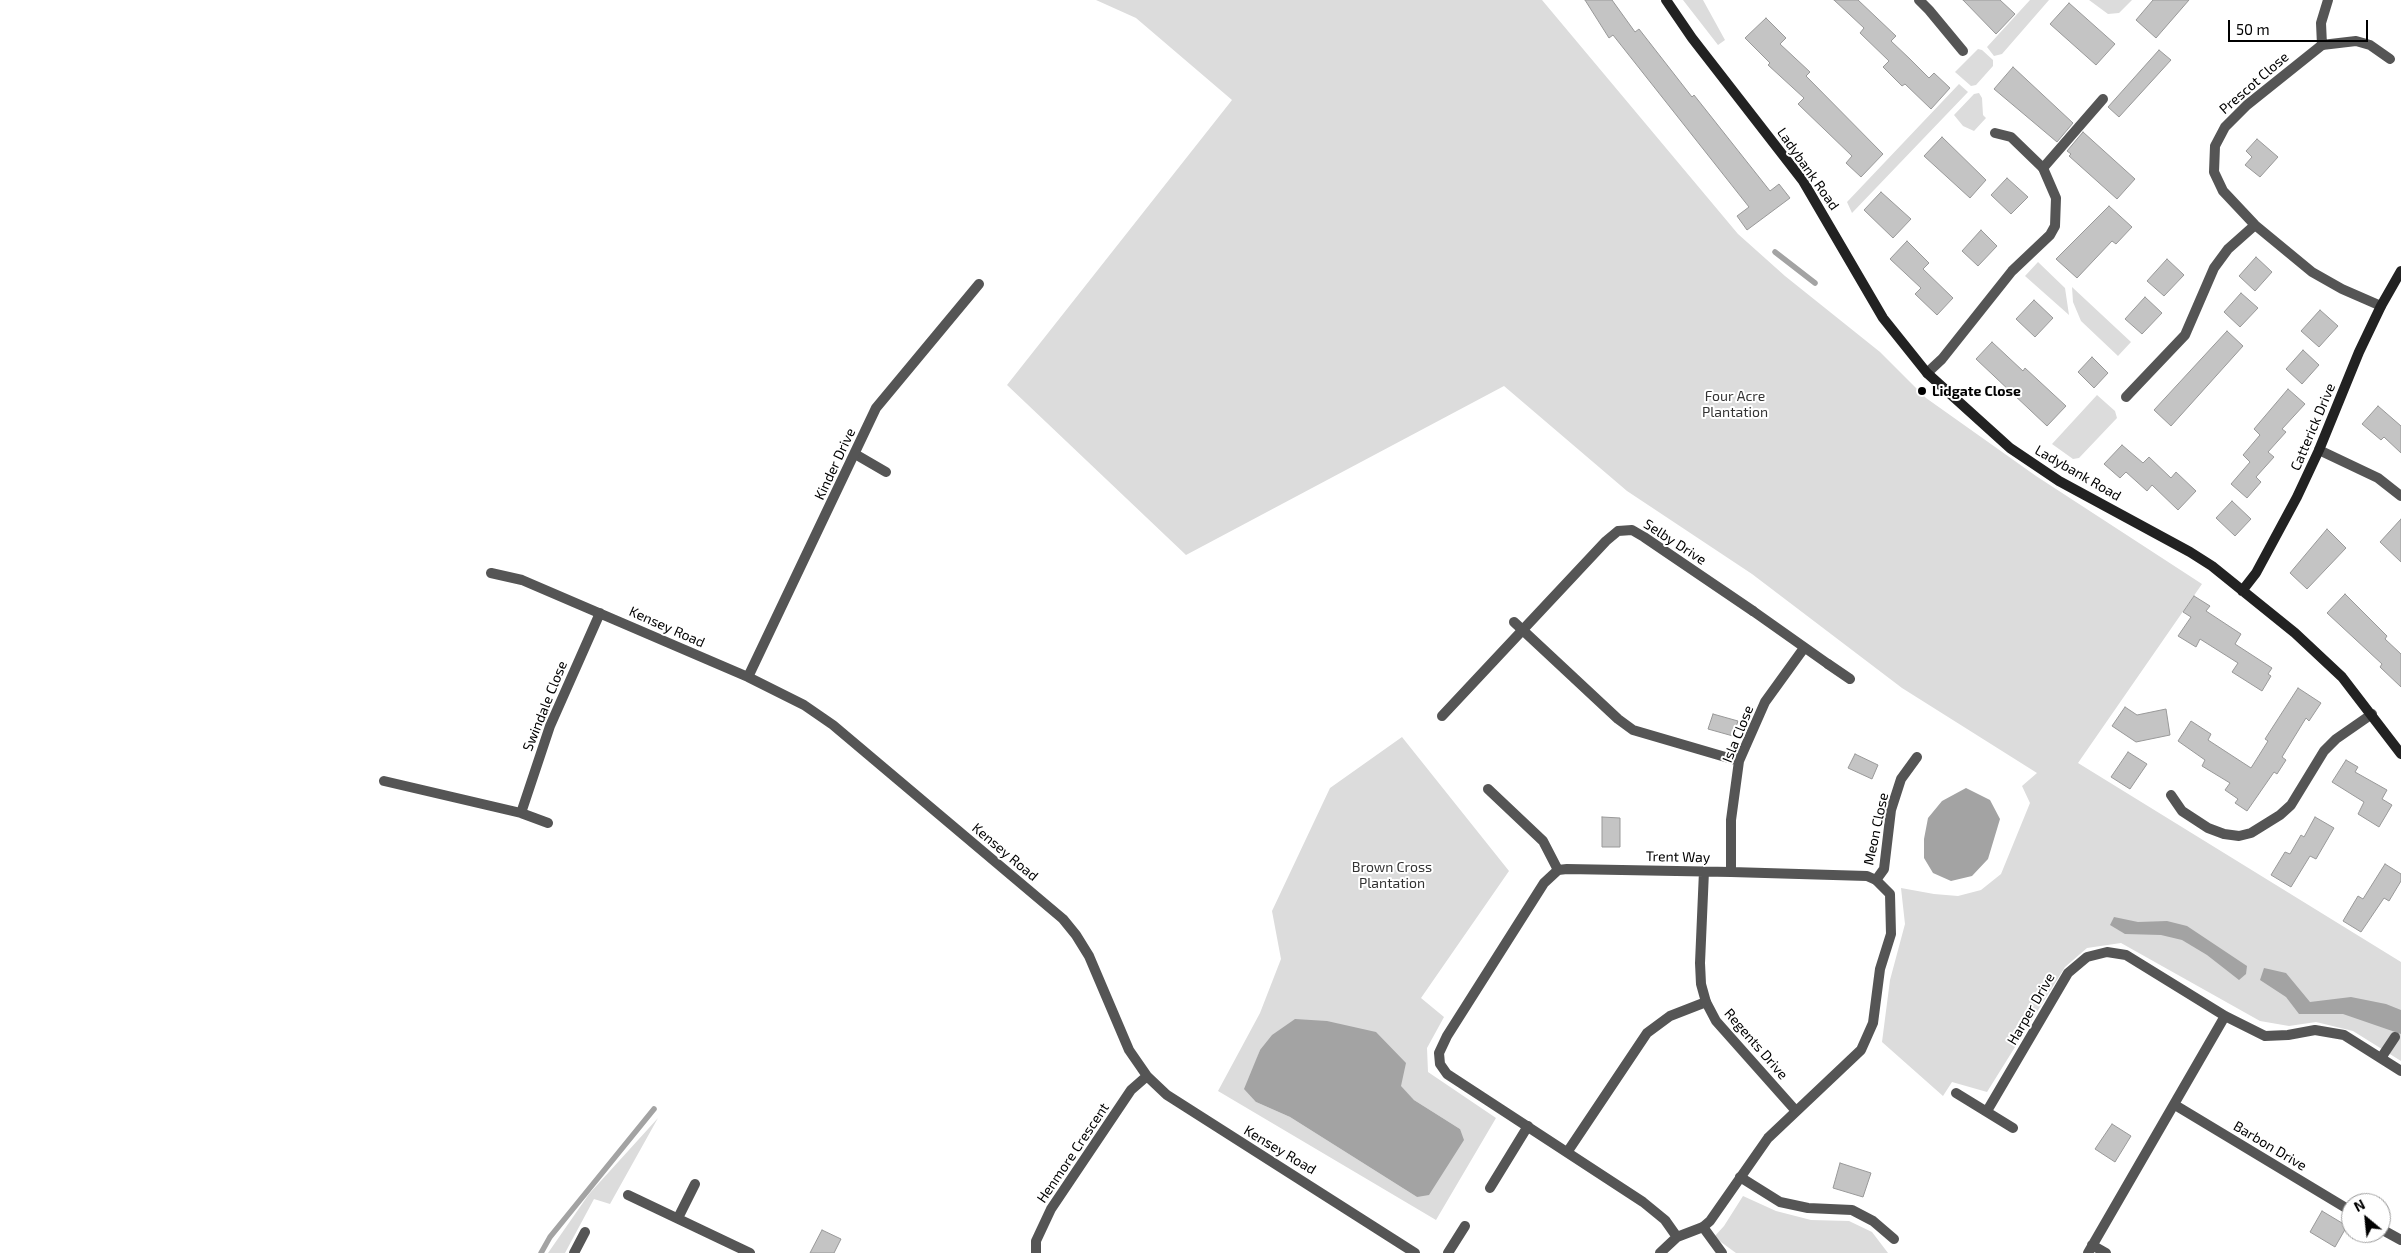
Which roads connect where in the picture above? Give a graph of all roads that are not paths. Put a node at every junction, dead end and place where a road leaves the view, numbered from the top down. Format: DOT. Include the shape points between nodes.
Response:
graph roads {
  1 [pos="1666,0"];
  2 [pos="1919,0"];
  3 [pos="2328,0"];
  4 [pos="2322,46"];
  5 [pos="1963,52"];
  6 [pos="2390,59"];
  7 [pos="2103,100"];
  8 [pos="1995,133"];
  9 [pos="2043,168"];
  10 [pos="2255,225"];
  11 [pos="2401,271"];
  12 [pos="979,284"];
  13 [pos="2381,306"];
  14 [pos="1927,373"];
  15 [pos="2126,397"];
  16 [pos="2319,450"];
  17 [pos="855,454"];
  18 [pos="886,472"];
  19 [pos="2400,493"];
  20 [pos="491,573"];
  21 [pos="2242,590"];
  22 [pos="600,613"];
  23 [pos="1514,622"];
  24 [pos="1523,630"];
  25 [pos="1804,648"];
  26 [pos="748,677"];
  27 [pos="1850,679"];
  28 [pos="2372,714"];
  29 [pos="1442,716"];
  30 [pos="2401,754"];
  31 [pos="1917,757"];
  32 [pos="1739,761"];
  33 [pos="384,781"];
  34 [pos="1488,789"];
  35 [pos="2171,795"];
  36 [pos="521,813"];
  37 [pos="548,822"];
  38 [pos="1558,870"];
  39 [pos="1704,871"];
  40 [pos="1731,872"];
  41 [pos="1876,880"];
  42 [pos="1706,1002"];
  43 [pos="2225,1016"];
  44 [pos="2396,1037"];
  45 [pos="2381,1058"];
  46 [pos="2401,1071"];
  47 [pos="1147,1076"];
  48 [pos="1956,1093"];
  49 [pos="2175,1105"];
  50 [pos="1796,1111"];
  51 [pos="1987,1111"];
  52 [pos="1528,1126"];
  53 [pos="2014,1128"];
  54 [pos="1568,1151"];
  55 [pos="1740,1177"];
  56 [pos="695,1184"];
  57 [pos="1490,1188"];
  58 [pos="628,1195"];
  59 [pos="2341,1205"];
  60 [pos="678,1218"];
  61 [pos="1465,1226"];
  62 [pos="1703,1227"];
  63 [pos="586,1232"];
  64 [pos="1677,1237"];
  65 [pos="1894,1239"];
  66 [pos="2090,1249"];
  67 [pos="574,1253"];
  68 [pos="750,1253"];
  69 [pos="1036,1253"];
  70 [pos="1414,1253"];
  71 [pos="1448,1253"];
  72 [pos="1660,1253"];
  73 [pos="1722,1253"];
  74 [pos="2106,1253"];
  1 -- 14 [label="street, Ladybank Road" via="1803,182 1883,318"];
  2 -- 5 [label="street"];
  3 -- 4 [label="street" via="2321,23"];
  4 -- 6 [label="street" via="2356,41 2370,45"];
  4 -- 10 [label="street, Prescot Close" via="2247,105 2225,127 2215,146 2213,162 2217,181"];
  7 -- 9 [label="street"];
  8 -- 9 [label="street" via="2011,138"];
  9 -- 14 [label="street" via="2056,198 2056,219 2050,235 2012,271 1942,359"];
  10 -- 13 [label="street, Prescot Close" via="2312,272"];
  10 -- 15 [label="street" via="2228,249 2214,268 2185,335"];
  11 -- 13 [label="street, Catterick Drive"];
  12 -- 17 [label="street, Kinder Drive" via="876,408"];
  13 -- 16 [label="street, Catterick Drive"];
  14 -- 21 [label="street, Ladybank Road" via="2018,454 2059,482 2190,552"];
  16 -- 19 [label="street" via="2378,478"];
  16 -- 21 [label="street, Catterick Drive" via="2276,538"];
  17 -- 18 [label="street"];
  17 -- 26 [label="street, Kinder Drive"];
  20 -- 22 [label="street, Kensey Road" via="522,580"];
  21 -- 28 [label="street, Ladybank Road" via="2316,650"];
  22 -- 26 [label="street, Kensey Road"];
  22 -- 36 [label="street, Swindale Close" via="550,726"];
  23 -- 24 [label="street"];
  24 -- 25 [label="street, Selby Drive" via="1606,541 1618,531 1632,530"];
  24 -- 29 [label="street, Selby Drive"];
  24 -- 32 [label="street" via="1633,730"];
  25 -- 27 [label="street"];
  25 -- 32 [label="street, Isla Close" via="1765,702"];
  26 -- 47 [label="street, Kensey Road" via="804,705 833,724 1063,919 1089,956 1121,1036"];
  28 -- 30 [label="street, Ladybank Road"];
  28 -- 35 [label="street" via="2324,751 2280,816 2251,833 2239,836 2208,828 2182,812"];
  31 -- 41 [label="street, Meon Close" via="1901,778 1892,810 1884,869"];
  32 -- 40 [label="street, Isla Close" via="1731,820"];
  33 -- 36 [label="street"];
  34 -- 38 [label="street" via="1544,841"];
  36 -- 37 [label="street"];
  38 -- 39 [label="street, Trent Way"];
  38 -- 52 [label="street" via="1544,884 1439,1053 1440,1064 1447,1074"];
  39 -- 40 [label="street, Trent Way"];
  39 -- 42 [label="street, Regents Drive" via="1700,963"];
  40 -- 41 [label="street, Trent Way" via="1867,876"];
  41 -- 50 [label="street" via="1886,887 1892,905 1891,934 1880,969 1873,1023 1861,1050"];
  42 -- 50 [label="street, Regents Drive" via="1716,1021"];
  42 -- 54 [label="street" via="1670,1016 1647,1032"];
  43 -- 45 [label="street, Harper Drive" via="2265,1036 2315,1030 2344,1035"];
  43 -- 49 [label="street"];
  43 -- 51 [label="street, Harper Drive" via="2126,955 2107,952 2087,957 2068,973"];
  44 -- 45 [label="street"];
  45 -- 46 [label="street, Harper Drive"];
  47 -- 69 [label="street, Henmore Crescent" via="1131,1090 1051,1209 1036,1241"];
  47 -- 70 [label="street, Kensey Road" via="1198,1117 1300,1178"];
  48 -- 51 [label="street"];
  49 -- 59 [label="street, Barbon Drive"];
  49 -- 66 [label="street"];
  50 -- 55 [label="street" via="1757,1151"];
  51 -- 53 [label="street"];
  52 -- 54 [label="street"];
  52 -- 57 [label="street"];
  54 -- 64 [label="street" via="1643,1202 1665,1220"];
  55 -- 62 [label="street" via="1723,1205"];
  55 -- 65 [label="street" via="1780,1202 1808,1208 1852,1210 1873,1221"];
  56 -- 60 [label="street"];
  58 -- 60 [label="street"];
  60 -- 68 [label="street"];
  61 -- 71 [label="street"];
  62 -- 64 [label="street"];
  62 -- 73 [label="street"];
  63 -- 67 [label="street"];
  64 -- 72 [label="street"];
  66 -- 74 [label="street"];
}
